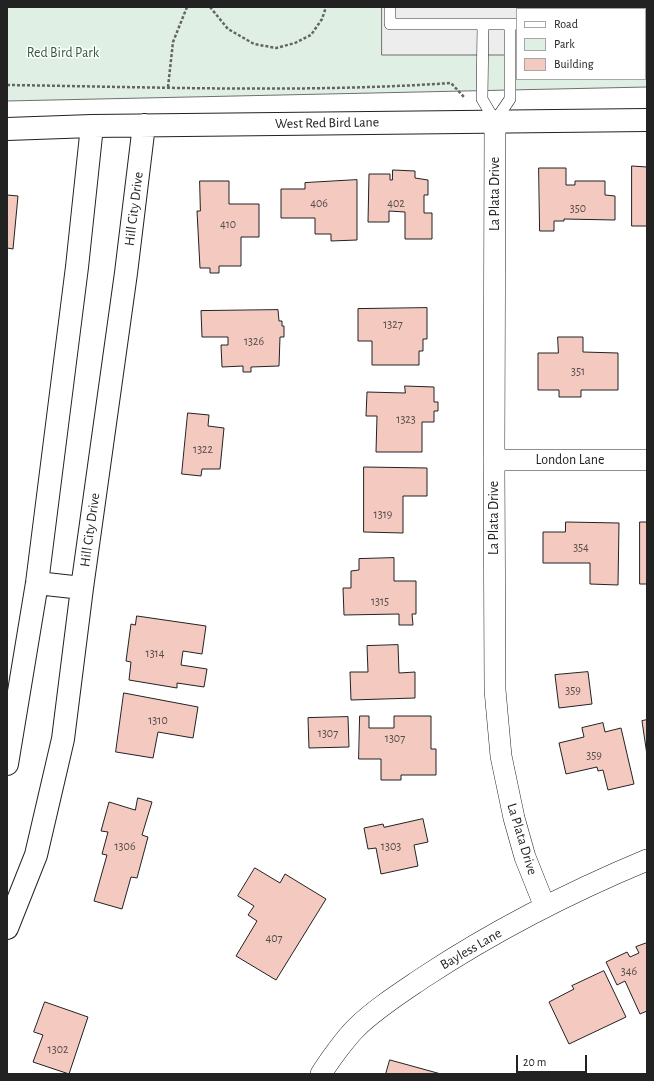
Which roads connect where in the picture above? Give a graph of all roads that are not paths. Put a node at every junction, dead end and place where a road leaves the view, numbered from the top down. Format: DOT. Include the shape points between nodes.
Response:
graph roads {
  1 [pos="390,7"];
  2 [pos="483,24"];
  3 [pos="514,24"];
  4 [pos="647,120"];
  5 [pos="495,121"];
  6 [pos="144,125"];
  7 [pos="92,126"];
  8 [pos="7,128"];
  9 [pos="494,460"];
  10 [pos="647,460"];
  11 [pos="36,583"];
  12 [pos="82,588"];
  13 [pos="7,764"];
  14 [pos="647,860"];
  15 [pos="545,907"];
  16 [pos="7,928"];
  17 [pos="321,1074"];
  1 -- 2 [label="lane" via="390,24"];
  2 -- 3 [label="lane"];
  2 -- 5 [label="lane" via="482,99"];
  3 -- 5 [label="lane" via="510,99"];
  4 -- 5 [label="street, West Red Bird Lane"];
  5 -- 6 [label="street, West Red Bird Lane"];
  5 -- 9 [label="street, La Plata Drive"];
  6 -- 7 [label="street, West Red Bird Lane"];
  6 -- 12 [label="street, Hill City Drive"];
  7 -- 8 [label="street, West Red Bird Lane"];
  7 -- 11 [label="street" via="77,267"];
  9 -- 10 [label="street, London Lane"];
  9 -- 15 [label="street, La Plata Drive" via="495,690 501,756 525,857"];
  11 -- 12 [label="street"];
  11 -- 13 [label="street"];
  12 -- 16 [label="street, Hill City Drive" via="63,739 36,855"];
  14 -- 15 [label="street, Bayless Lane"];
  15 -- 17 [label="street, Bayless Lane" via="453,958 393,998 356,1028"];
}
